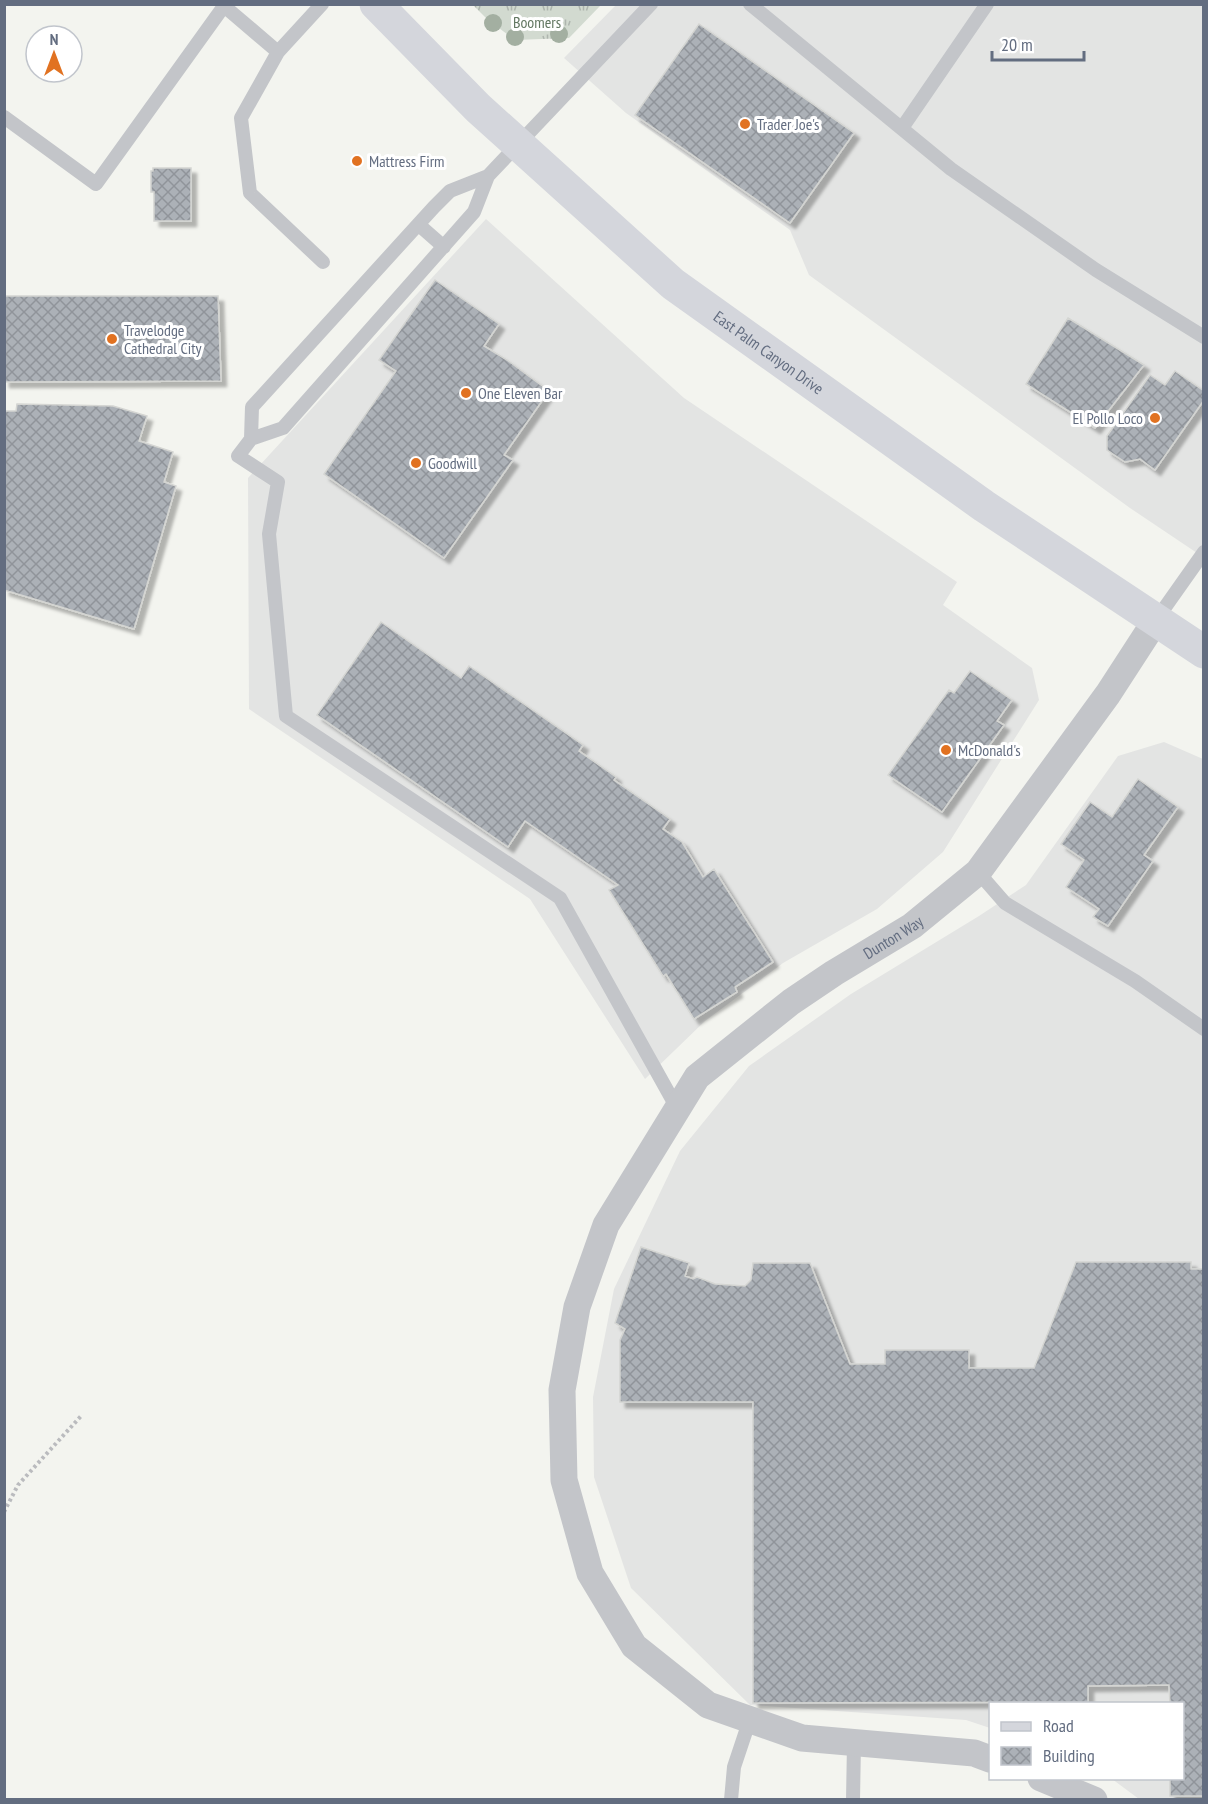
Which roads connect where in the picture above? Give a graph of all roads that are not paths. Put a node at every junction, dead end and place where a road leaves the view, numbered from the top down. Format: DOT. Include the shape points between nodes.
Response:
graph roads {
  1 [pos="322,4"];
  2 [pos="376,4"];
  3 [pos="651,4"];
  4 [pos="750,4"];
  5 [pos="987,4"];
  6 [pos="224,5"];
  7 [pos="278,52"];
  8 [pos="4,117"];
  9 [pos="902,128"];
  10 [pos="519,145"];
  11 [pos="488,176"];
  12 [pos="419,225"];
  13 [pos="444,247"];
  14 [pos="323,262"];
  15 [pos="1203,337"];
  16 [pos="251,439"];
  17 [pos="1203,552"];
  18 [pos="1156,620"];
  19 [pos="1203,652"];
  20 [pos="978,872"];
  21 [pos="1203,1029"];
  22 [pos="677,1108"];
  23 [pos="750,1719"];
  24 [pos="854,1743"];
  25 [pos="989,1759"];
  26 [pos="1044,1780"];
  27 [pos="731,1800"];
  28 [pos="853,1800"];
  29 [pos="1094,1800"];
  1 -- 7 [label="lane"];
  2 -- 10 [label="main road, East Palm Canyon Drive"];
  3 -- 10 [label="lane"];
  4 -- 9 [label="lane"];
  5 -- 9 [label="lane"];
  6 -- 7 [label="lane"];
  6 -- 8 [label="lane" via="96,184"];
  7 -- 14 [label="lane" via="241,118 250,193"];
  9 -- 15 [label="lane" via="951,169 1096,270"];
  10 -- 11 [label="lane"];
  10 -- 18 [label="main road, East Palm Canyon Drive" via="673,284 984,506"];
  11 -- 12 [label="lane" via="450,191"];
  11 -- 13 [label="lane" via="474,212"];
  12 -- 13 [label="lane"];
  12 -- 16 [label="lane" via="252,407"];
  13 -- 16 [label="lane" via="284,428"];
  16 -- 22 [label="lane" via="238,456 278,482 269,534 286,716 560,898"];
  17 -- 18 [label="lane"];
  18 -- 19 [label="main road, East Palm Canyon Drive"];
  18 -- 20 [label="street, Dunton Way" via="1108,694"];
  20 -- 21 [label="lane" via="1005,903 1135,981"];
  20 -- 22 [label="street, Dunton Way" via="912,926 791,1002 696,1077"];
  22 -- 23 [label="street, Dunton Way" via="606,1225 577,1307 562,1390 564,1480 590,1573 634,1646 708,1705"];
  23 -- 24 [label="street, Dunton Way" via="802,1738"];
  23 -- 27 [label="lane" via="737,1752"];
  24 -- 25 [label="street, Dunton Way" via="974,1753"];
  24 -- 28 [label="lane"];
  26 -- 29 [label="street"];
}
